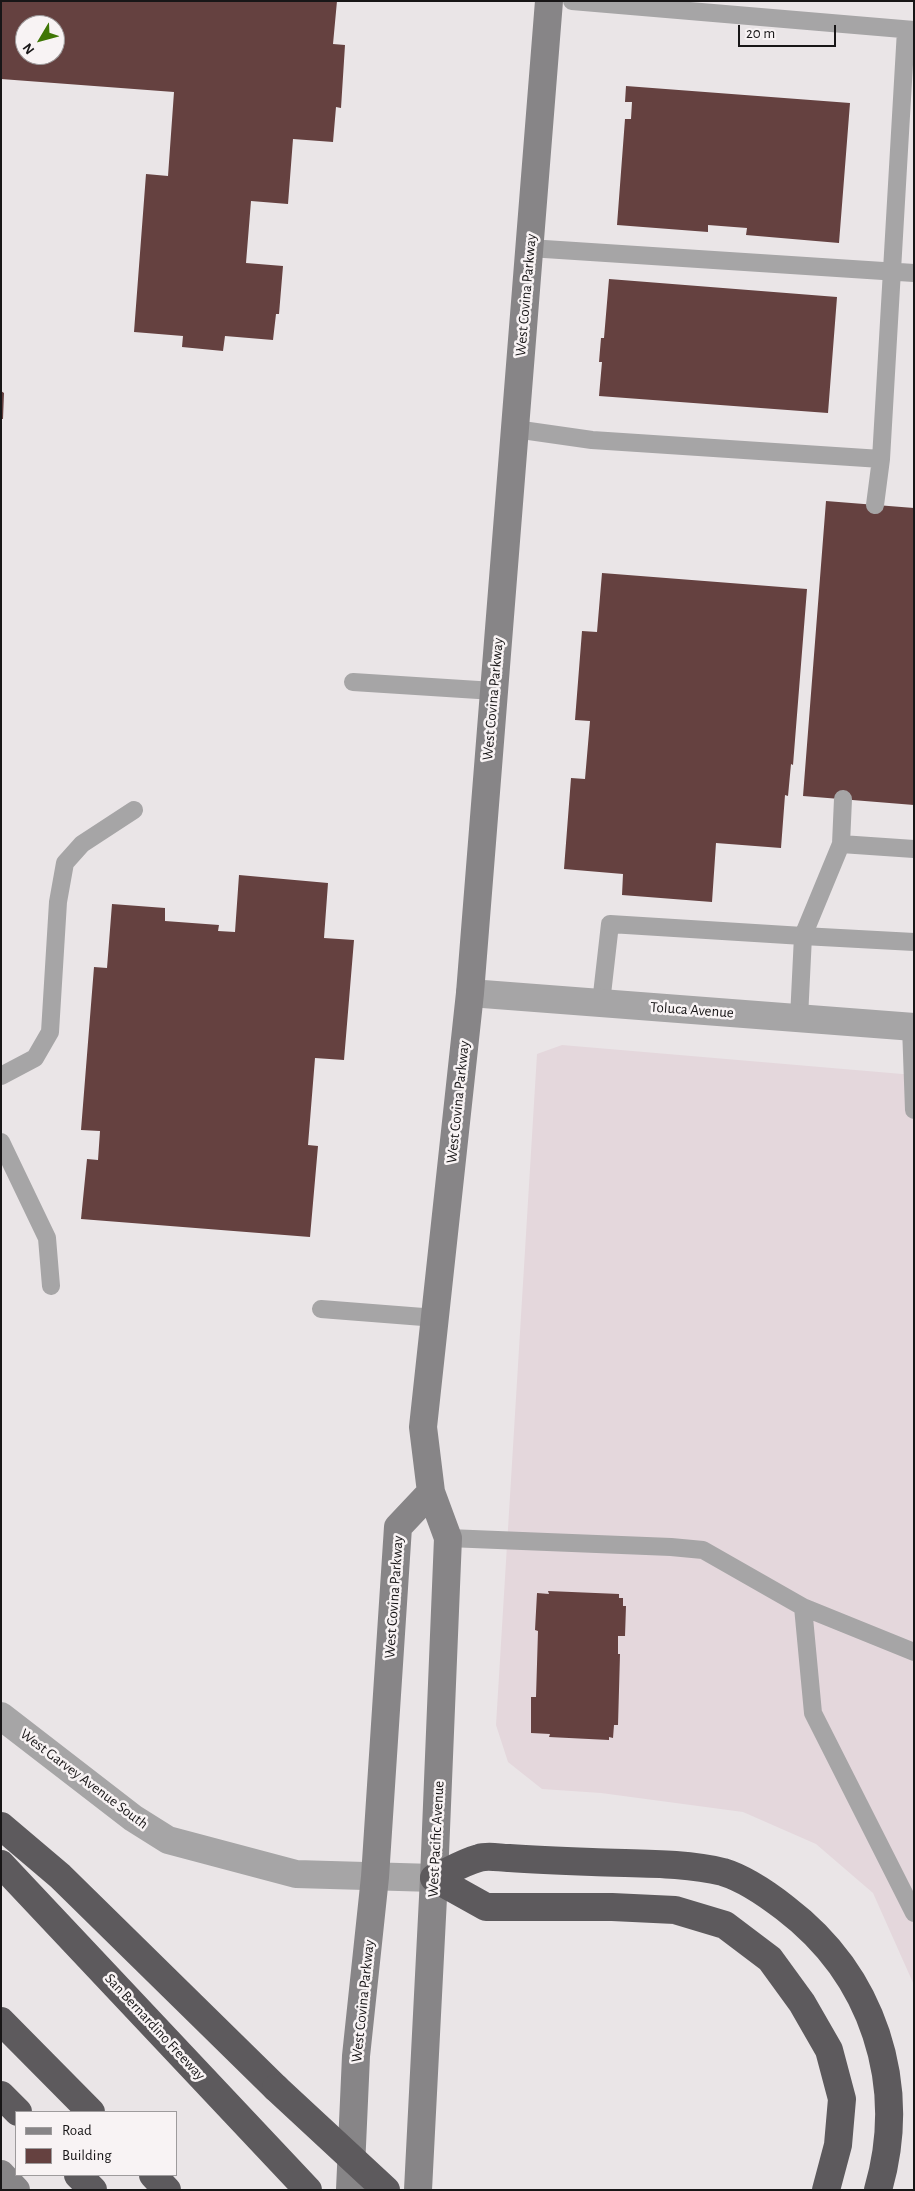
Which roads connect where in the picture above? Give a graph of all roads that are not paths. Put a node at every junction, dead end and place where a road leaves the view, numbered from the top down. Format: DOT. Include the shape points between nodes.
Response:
graph roads {
  1 [pos="550,1"];
  2 [pos="572,1"];
  3 [pos="910,30"];
  4 [pos="529,248"];
  5 [pos="893,272"];
  6 [pos="914,273"];
  7 [pos="515,429"];
  8 [pos="881,459"];
  9 [pos="875,505"];
  10 [pos="353,682"];
  11 [pos="494,691"];
  12 [pos="843,799"];
  13 [pos="134,810"];
  14 [pos="841,844"];
  15 [pos="914,849"];
  16 [pos="803,936"];
  17 [pos="914,942"];
  18 [pos="470,993"];
  19 [pos="601,1003"];
  20 [pos="799,1018"];
  21 [pos="913,1027"];
  22 [pos="1,1076"];
  23 [pos="914,1110"];
  24 [pos="1,1142"];
  25 [pos="51,1286"];
  26 [pos="321,1309"];
  27 [pos="436,1318"];
  28 [pos="431,1492"];
  29 [pos="448,1538"];
  30 [pos="803,1607"];
  31 [pos="914,1652"];
  32 [pos="1,1716"];
  33 [pos="1,1826"];
  34 [pos="1,1864"];
  35 [pos="375,1877"];
  36 [pos="434,1878"];
  37 [pos="914,1914"];
  38 [pos="1,2021"];
  39 [pos="1,2095"];
  40 [pos="17,2111"];
  41 [pos="90,2111"];
  42 [pos="1,2174"];
  43 [pos="79,2176"];
  44 [pos="153,2176"];
  45 [pos="16,2190"];
  46 [pos="93,2190"];
  47 [pos="167,2190"];
  48 [pos="308,2190"];
  49 [pos="350,2190"];
  50 [pos="386,2190"];
  51 [pos="418,2190"];
  52 [pos="826,2190"];
  53 [pos="878,2190"];
  1 -- 4 [label="street, West Covina Parkway"];
  2 -- 3 [label="lane"];
  3 -- 5 [label="lane"];
  4 -- 5 [label="lane"];
  4 -- 7 [label="street, West Covina Parkway"];
  5 -- 6 [label="lane"];
  5 -- 8 [label="lane"];
  7 -- 8 [label="lane" via="592,440"];
  7 -- 11 [label="street, West Covina Parkway"];
  8 -- 9 [label="lane"];
  10 -- 11 [label="lane"];
  11 -- 18 [label="street, West Covina Parkway"];
  12 -- 14 [label="lane"];
  13 -- 22 [label="lane" via="82,844 65,863 58,902 50,1032 35,1058"];
  14 -- 15 [label="lane"];
  14 -- 16 [label="lane"];
  16 -- 17 [label="lane"];
  16 -- 19 [label="lane" via="610,924"];
  16 -- 20 [label="lane"];
  18 -- 19 [label="street, Toluca Avenue"];
  18 -- 27 [label="street, West Covina Parkway"];
  19 -- 20 [label="street, Toluca Avenue"];
  20 -- 21 [label="street, Toluca Avenue"];
  21 -- 23 [label="lane"];
  24 -- 25 [label="lane" via="47,1238"];
  26 -- 27 [label="lane"];
  27 -- 28 [label="street, West Covina Parkway" via="423,1427"];
  28 -- 29 [label="street, West Pacific Avenue"];
  28 -- 35 [label="street, West Covina Parkway" via="398,1527"];
  29 -- 30 [label="lane" via="703,1550"];
  29 -- 36 [label="street, West Pacific Avenue"];
  30 -- 31 [label="lane"];
  30 -- 37 [label="lane" via="813,1713"];
  32 -- 35 [label="street, West Garvey Avenue South" via="133,1818 168,1840 296,1874"];
  33 -- 50 [label="highway, bridge" via="60,1876 276,2088"];
  34 -- 48 [label="highway, San Bernardino Freeway"];
  35 -- 36 [label="street, West Garvey Avenue South"];
  35 -- 49 [label="street, West Covina Parkway" via="356,2056"];
  36 -- 51 [label="street, West Pacific Avenue"];
  36 -- 52 [label="highway" via="486,1907 675,1910 725,1925 770,1959 802,2002 829,2050 842,2099 838,2145"];
  36 -- 53 [label="highway" via="480,1857 675,1866 724,1872 760,1889 827,1945 848,1973 867,2012 884,2060 889,2092 889,2130"];
  38 -- 41 [label="highway"];
  39 -- 40 [label="highway"];
  42 -- 45 [label="street"];
  43 -- 46 [label="highway"];
  44 -- 47 [label="highway"];
}
